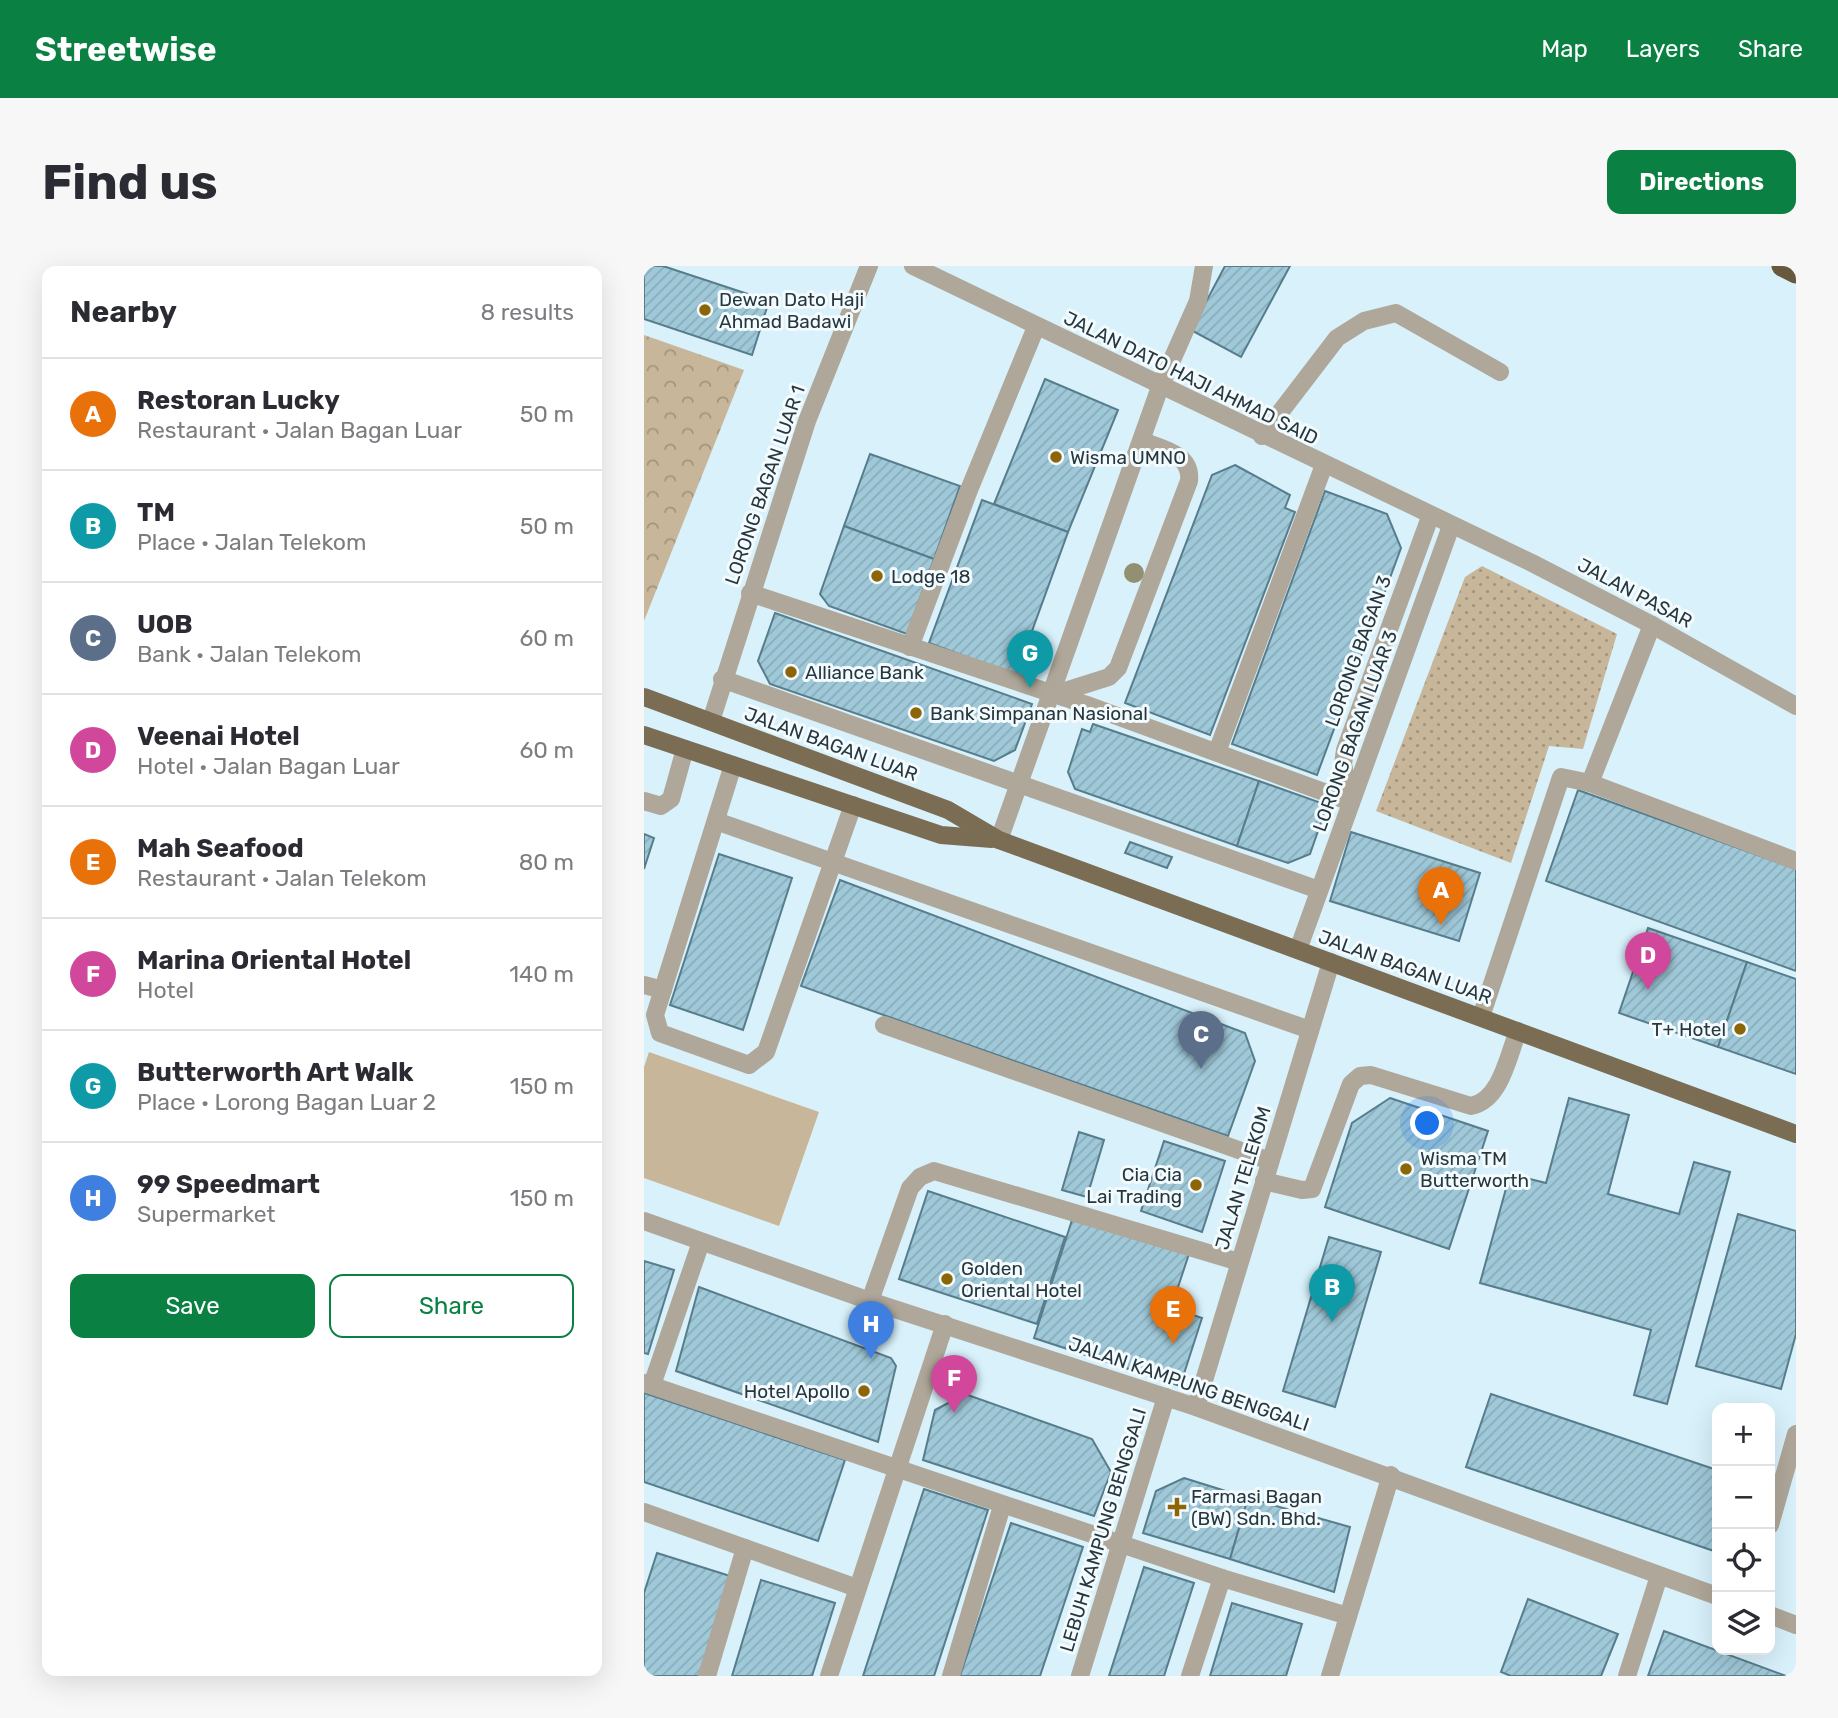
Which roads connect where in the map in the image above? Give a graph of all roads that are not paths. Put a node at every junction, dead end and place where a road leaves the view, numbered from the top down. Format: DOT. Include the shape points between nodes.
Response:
graph roads {
  1 [pos="869,266"];
  2 [pos="913,266"];
  3 [pos="1204,266"];
  4 [pos="1782,266"];
  5 [pos="1796,273"];
  6 [pos="1036,327"];
  7 [pos="1500,372"];
  8 [pos="1160,387"];
  9 [pos="1262,436"];
  10 [pos="1142,441"];
  11 [pos="1324,465"];
  12 [pos="1430,517"];
  13 [pos="1451,526"];
  14 [pos="750,593"];
  15 [pos="1652,625"];
  16 [pos="909,647"];
  17 [pos="722,679"];
  18 [pos="1051,695"];
  19 [pos="644,697"];
  20 [pos="1796,706"];
  21 [pos="711,721"];
  22 [pos="644,735"];
  23 [pos="685,749"];
  24 [pos="1217,752"];
  25 [pos="733,765"];
  26 [pos="1591,783"];
  27 [pos="1019,784"];
  28 [pos="644,801"];
  29 [pos="1351,802"];
  30 [pos="853,805"];
  31 [pos="716,821"];
  32 [pos="999,840"];
  33 [pos="1796,861"];
  34 [pos="833,862"];
  35 [pos="1319,890"];
  36 [pos="1298,950"];
  37 [pos="1331,962"];
  38 [pos="644,985"];
  39 [pos="663,990"];
  40 [pos="1481,1017"];
  41 [pos="884,1025"];
  42 [pos="1310,1030"];
  43 [pos="1518,1031"];
  44 [pos="1796,1133"];
  45 [pos="1270,1161"];
  46 [pos="1264,1181"];
  47 [pos="644,1221"];
  48 [pos="701,1242"];
  49 [pos="1239,1262"];
  50 [pos="870,1301"];
  51 [pos="945,1324"];
  52 [pos="648,1384"];
  53 [pos="1166,1397"];
  54 [pos="1196,1407"];
  55 [pos="1796,1434"];
  56 [pos="897,1470"];
  57 [pos="1391,1475"];
  58 [pos="1002,1506"];
  59 [pos="1775,1508"];
  60 [pos="644,1512"];
  61 [pos="1119,1546"];
  62 [pos="745,1548"];
  63 [pos="1659,1576"];
  64 [pos="1222,1578"];
  65 [pos="857,1588"];
  66 [pos="1712,1594"];
  67 [pos="1348,1616"];
  68 [pos="1775,1617"];
  69 [pos="1796,1625"];
  70 [pos="707,1676"];
  71 [pos="829,1676"];
  72 [pos="951,1676"];
  73 [pos="1080,1676"];
  74 [pos="1190,1676"];
  75 [pos="1330,1676"];
  76 [pos="1627,1676"];
  1 -- 14 [label="street, LORONG BAGAN LUAR 1" via="807,421"];
  2 -- 6 [label="street, JALAN DATO HAJI AHMAD SAID"];
  3 -- 8 [label="street" via="1198,302"];
  4 -- 5 [label="highway"];
  6 -- 8 [label="street, JALAN DATO HAJI AHMAD SAID"];
  6 -- 16 [label="street"];
  7 -- 9 [label="street" via="1396,313 1364,321 1337,338"];
  8 -- 9 [label="street, JALAN DATO HAJI AHMAD SAID"];
  8 -- 10 [label="street"];
  9 -- 11 [label="street, JALAN DATO HAJI AHMAD SAID"];
  10 -- 18 [label="street"];
  10 -- 18 [label="street" via="1186,462 1189,481 1118,668 1109,677"];
  11 -- 12 [label="street, JALAN DATO HAJI AHMAD SAID"];
  11 -- 24 [label="street"];
  12 -- 13 [label="street, JALAN DATO HAJI AHMAD SAID"];
  12 -- 29 [label="street, LORONG BAGAN 3" via="1345,750 1343,764"];
  13 -- 15 [label="street, JALAN PASAR"];
  13 -- 29 [label="street, LORONG BAGAN LUAR 3"];
  14 -- 16 [label="street"];
  14 -- 17 [label="street, LORONG BAGAN LUAR 1"];
  15 -- 20 [label="street, JALAN PASAR"];
  15 -- 26 [label="street"];
  16 -- 18 [label="street"];
  17 -- 21 [label="street, LORONG BAGAN LUAR 1"];
  17 -- 27 [label="street"];
  18 -- 24 [label="street"];
  18 -- 27 [label="street"];
  19 -- 21 [label="main road, JALAN BAGAN LUAR"];
  21 -- 32 [label="main road, JALAN BAGAN LUAR" via="948,810"];
  22 -- 23 [label="main road, JALAN BAGAN LUAR"];
  23 -- 25 [label="main road, JALAN BAGAN LUAR"];
  23 -- 28 [label="street" via="671,799 661,806"];
  24 -- 29 [label="street"];
  25 -- 30 [label="main road, JALAN BAGAN LUAR"];
  25 -- 31 [label="street"];
  26 -- 33 [label="street"];
  26 -- 40 [label="street" via="1561,777"];
  27 -- 32 [label="street"];
  27 -- 35 [label="street"];
  29 -- 35 [label="street, LORONG BAGAN LUAR 3"];
  30 -- 32 [label="main road, JALAN BAGAN LUAR" via="941,835"];
  30 -- 34 [label="street"];
  31 -- 34 [label="street"];
  31 -- 39 [label="street"];
  32 -- 36 [label="main road, JALAN BAGAN LUAR"];
  34 -- 39 [label="street" via="766,1052 749,1065 660,1033 655,1015"];
  34 -- 42 [label="street"];
  35 -- 36 [label="street, LORONG BAGAN LUAR 3"];
  36 -- 37 [label="main road, JALAN BAGAN LUAR"];
  37 -- 40 [label="main road, JALAN BAGAN LUAR"];
  37 -- 42 [label="street, JALAN TELEKOM"];
  38 -- 39 [label="street"];
  40 -- 43 [label="main road, JALAN BAGAN LUAR"];
  41 -- 45 [label="street"];
  42 -- 45 [label="street, JALAN TELEKOM"];
  43 -- 44 [label="main road, JALAN BAGAN LUAR"];
  43 -- 46 [label="street" via="1492,1096 1482,1104 1471,1106 1371,1075 1360,1076 1351,1084 1312,1189"];
  45 -- 46 [label="street, JALAN TELEKOM"];
  46 -- 49 [label="street, JALAN TELEKOM"];
  47 -- 48 [label="street, JALAN KAMPUNG BENGGALI"];
  48 -- 50 [label="street, JALAN KAMPUNG BENGGALI"];
  48 -- 52 [label="street"];
  49 -- 50 [label="street" via="934,1171 919,1177 910,1188"];
  49 -- 54 [label="street, JALAN TELEKOM"];
  50 -- 51 [label="street, JALAN KAMPUNG BENGGALI"];
  51 -- 53 [label="street, JALAN KAMPUNG BENGGALI"];
  51 -- 56 [label="street"];
  52 -- 56 [label="street"];
  53 -- 54 [label="street, JALAN KAMPUNG BENGGALI"];
  53 -- 61 [label="street, LEBUH KAMPUNG BENGGALI"];
  54 -- 57 [label="street, JALAN KAMPUNG BENGGALI"];
  55 -- 59 [label="street"];
  56 -- 58 [label="street"];
  56 -- 65 [label="street"];
  57 -- 63 [label="street, JALAN KAMPUNG BENGGALI"];
  57 -- 67 [label="street"];
  58 -- 61 [label="street"];
  58 -- 72 [label="street"];
  60 -- 62 [label="street"];
  61 -- 64 [label="street"];
  61 -- 73 [label="street, LEBUH KAMPUNG BENGGALI"];
  62 -- 65 [label="street"];
  62 -- 70 [label="street"];
  63 -- 66 [label="street, JALAN KAMPUNG BENGGALI"];
  63 -- 76 [label="street"];
  64 -- 67 [label="street"];
  64 -- 74 [label="street"];
  65 -- 71 [label="street"];
  67 -- 75 [label="street"];
  68 -- 69 [label="street"];
}
